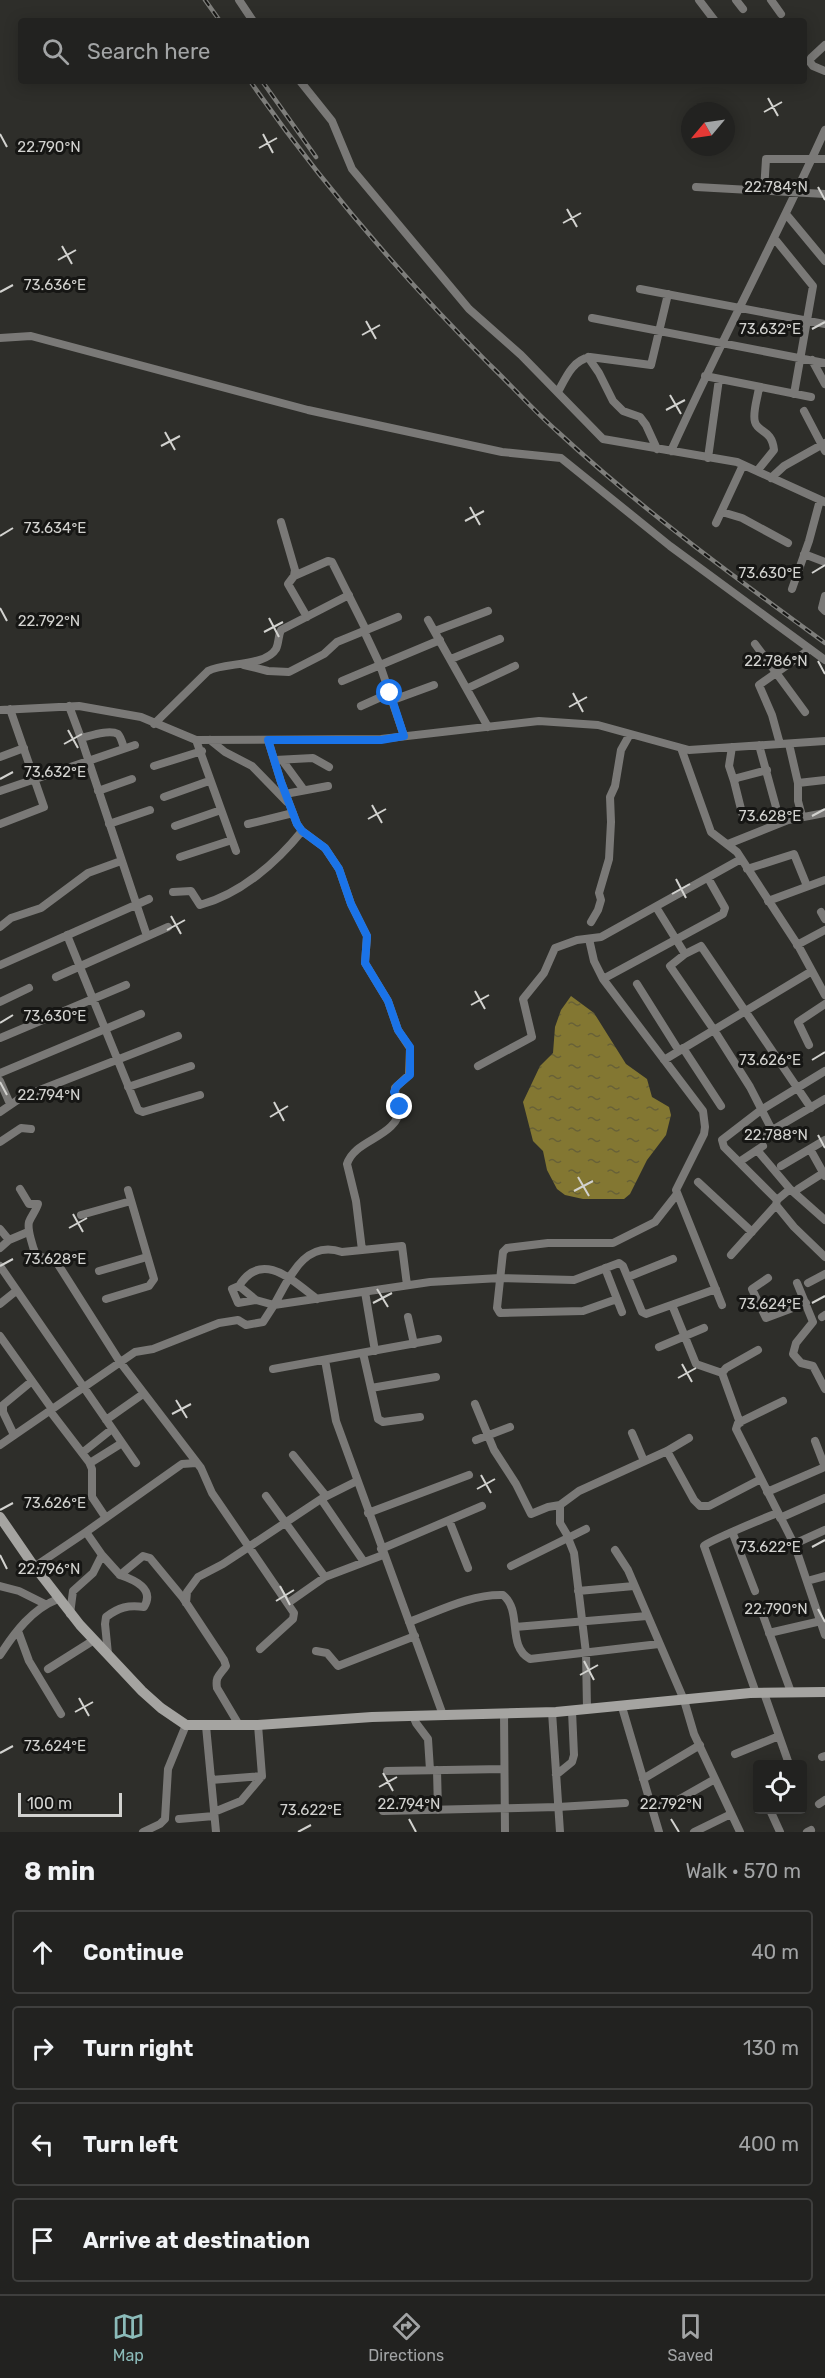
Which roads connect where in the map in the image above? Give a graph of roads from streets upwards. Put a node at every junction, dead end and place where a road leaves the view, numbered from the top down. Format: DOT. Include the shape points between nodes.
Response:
graph roads {
  1 [pos="239,0"];
  2 [pos="736,0"];
  3 [pos="771,0"];
  4 [pos="701,1"];
  5 [pos="743,9"];
  6 [pos="781,14"];
  7 [pos="251,18"];
  8 [pos="713,18"];
  9 [pos="825,45"];
  10 [pos="825,71"];
  11 [pos="302,84"];
  12 [pos="825,130"];
  13 [pos="812,159"];
  14 [pos="825,159"];
  15 [pos="696,187"];
  16 [pos="764,191"];
  17 [pos="796,193"];
  18 [pos="825,194"];
  19 [pos="786,214"];
  20 [pos="774,238"];
  21 [pos="825,261"];
  22 [pos="640,289"];
  23 [pos="668,294"];
  24 [pos="739,307"];
  25 [pos="592,318"];
  26 [pos="806,320"];
  27 [pos="825,324"];
  28 [pos="660,330"];
  29 [pos="0,338"];
  30 [pos="723,342"];
  31 [pos="588,357"];
  32 [pos="799,357"];
  33 [pos="812,360"];
  34 [pos="825,363"];
  35 [pos="705,376"];
  36 [pos="719,379"];
  37 [pos="825,384"];
  38 [pos="759,387"];
  39 [pos="558,392"];
  40 [pos="794,394"];
  41 [pos="811,397"];
  42 [pos="804,411"];
  43 [pos="824,446"];
  44 [pos="657,449"];
  45 [pos="671,452"];
  46 [pos="708,458"];
  47 [pos="743,465"];
  48 [pos="757,471"];
  49 [pos="771,478"];
  50 [pos="823,501"];
  51 [pos="722,512"];
  52 [pos="281,522"];
  53 [pos="716,523"];
  54 [pos="788,543"];
  55 [pos="804,555"];
  56 [pos="825,562"];
  57 [pos="294,576"];
  58 [pos="792,589"];
  59 [pos="349,595"];
  60 [pos="825,596"];
  61 [pos="488,611"];
  62 [pos="825,611"];
  63 [pos="398,616"];
  64 [pos="307,617"];
  65 [pos="428,620"];
  66 [pos="365,630"];
  67 [pos="435,631"];
  68 [pos="500,639"];
  69 [pos="440,640"];
  70 [pos="755,644"];
  71 [pos="810,649"];
  72 [pos="451,659"];
  73 [pos="825,660"];
  74 [pos="243,665"];
  75 [pos="380,665"];
  76 [pos="515,666"];
  77 [pos="777,673"];
  78 [pos="342,681"];
  79 [pos="434,685"];
  80 [pos="468,688"];
  81 [pos="392,697"];
  82 [pos="69,706"];
  83 [pos="361,706"];
  84 [pos="0,710"];
  85 [pos="10,710"];
  86 [pos="805,712"];
  87 [pos="154,724"];
  88 [pos="488,727"];
  89 [pos="630,734"];
  90 [pos="404,736"];
  91 [pos="81,738"];
  92 [pos="196,740"];
  93 [pos="210,740"];
  94 [pos="268,740"];
  95 [pos="825,741"];
  96 [pos="780,744"];
  97 [pos="789,744"];
  98 [pos="135,745"];
  99 [pos="759,746"];
  100 [pos="732,747"];
  101 [pos="24,748"];
  102 [pos="124,748"];
  103 [pos="681,748"];
  104 [pos="202,751"];
  105 [pos="0,757"];
  106 [pos="88,760"];
  107 [pos="279,760"];
  108 [pos="154,766"];
  109 [pos="329,767"];
  110 [pos="767,770"];
  111 [pos="34,779"];
  112 [pos="132,780"];
  113 [pos="825,780"];
  114 [pos="209,781"];
  115 [pos="734,781"];
  116 [pos="798,783"];
  117 [pos="328,786"];
  118 [pos="304,790"];
  119 [pos="0,791"];
  120 [pos="98,791"];
  121 [pos="285,794"];
  122 [pos="164,797"];
  123 [pos="776,807"];
  124 [pos="291,809"];
  125 [pos="150,810"];
  126 [pos="220,810"];
  127 [pos="742,813"];
  128 [pos="825,813"];
  129 [pos="802,816"];
  130 [pos="0,824"];
  131 [pos="109,824"];
  132 [pos="248,824"];
  133 [pos="175,826"];
  134 [pos="302,831"];
  135 [pos="232,840"];
  136 [pos="728,844"];
  137 [pos="236,851"];
  138 [pos="180,857"];
  139 [pos="741,859"];
  140 [pos="121,861"];
  141 [pos="747,869"];
  142 [pos="708,878"];
  143 [pos="825,880"];
  144 [pos="807,886"];
  145 [pos="173,892"];
  146 [pos="149,899"];
  147 [pos="768,901"];
  148 [pos="135,904"];
  149 [pos="656,907"];
  150 [pos="591,922"];
  151 [pos="0,927"];
  152 [pos="168,927"];
  153 [pos="825,930"];
  154 [pos="67,935"];
  155 [pos="147,936"];
  156 [pos="589,939"];
  157 [pos="675,939"];
  158 [pos="797,945"];
  159 [pos="685,954"];
  160 [pos="0,965"];
  161 [pos="80,967"];
  162 [pos="812,971"];
  163 [pos="56,977"];
  164 [pos="603,980"];
  165 [pos="637,984"];
  166 [pos="126,985"];
  167 [pos="29,988"];
  168 [pos="825,995"];
  169 [pos="94,999"];
  170 [pos="0,1002"];
  171 [pos="825,1004"];
  172 [pos="744,1011"];
  173 [pos="141,1014"];
  174 [pos="106,1029"];
  175 [pos="714,1030"];
  176 [pos="178,1036"];
  177 [pos="0,1038"];
  178 [pos="809,1045"];
  179 [pos="681,1050"];
  180 [pos="118,1059"];
  181 [pos="664,1060"];
  182 [pos="191,1066"];
  183 [pos="478,1066"];
  184 [pos="825,1071"];
  185 [pos="0,1072"];
  186 [pos="0,1081"];
  187 [pos="128,1087"];
  188 [pos="797,1089"];
  189 [pos="200,1095"];
  190 [pos="825,1099"];
  191 [pos="10,1104"];
  192 [pos="721,1106"];
  193 [pos="811,1107"];
  194 [pos="761,1110"];
  195 [pos="0,1112"];
  196 [pos="31,1129"];
  197 [pos="772,1130"];
  198 [pos="825,1140"];
  199 [pos="0,1142"];
  200 [pos="759,1145"];
  201 [pos="810,1149"];
  202 [pos="739,1162"];
  203 [pos="781,1166"];
  204 [pos="824,1175"];
  205 [pos="698,1182"];
  206 [pos="20,1189"];
  207 [pos="794,1189"];
  208 [pos="128,1190"];
  209 [pos="677,1194"];
  210 [pos="131,1201"];
  211 [pos="777,1202"];
  212 [pos="81,1215"];
  213 [pos="825,1220"];
  214 [pos="0,1229"];
  215 [pos="28,1232"];
  216 [pos="752,1232"];
  217 [pos="9,1240"];
  218 [pos="0,1248"];
  219 [pos="362,1250"];
  220 [pos="731,1255"];
  221 [pos="147,1257"];
  222 [pos="825,1257"];
  223 [pos="674,1259"];
  224 [pos="0,1266"];
  225 [pos="605,1268"];
  226 [pos="99,1271"];
  227 [pos="825,1274"];
  228 [pos="628,1277"];
  229 [pos="289,1278"];
  230 [pos="500,1278"];
  231 [pos="768,1278"];
  232 [pos="797,1283"];
  233 [pos="808,1283"];
  234 [pos="407,1285"];
  235 [pos="239,1287"];
  236 [pos="716,1289"];
  237 [pos="16,1291"];
  238 [pos="365,1292"];
  239 [pos="106,1299"];
  240 [pos="317,1299"];
  241 [pos="617,1299"];
  242 [pos="256,1300"];
  243 [pos="806,1302"];
  244 [pos="0,1304"];
  245 [pos="274,1305"];
  246 [pos="672,1305"];
  247 [pos="722,1305"];
  248 [pos="622,1312"];
  249 [pos="408,1317"];
  250 [pos="704,1328"];
  251 [pos="0,1336"];
  252 [pos="685,1337"];
  253 [pos="438,1339"];
  254 [pos="414,1344"];
  255 [pos="659,1347"];
  256 [pos="758,1350"];
  257 [pos="375,1351"];
  258 [pos="363,1353"];
  259 [pos="325,1360"];
  260 [pos="120,1362"];
  261 [pos="273,1369"];
  262 [pos="722,1373"];
  263 [pos="435,1377"];
  264 [pos="32,1381"];
  265 [pos="83,1388"];
  266 [pos="370,1388"];
  267 [pos="825,1389"];
  268 [pos="143,1394"];
  269 [pos="783,1401"];
  270 [pos="474,1404"];
  271 [pos="51,1410"];
  272 [pos="420,1417"];
  273 [pos="106,1420"];
  274 [pos="740,1423"];
  275 [pos="510,1427"];
  276 [pos="112,1429"];
  277 [pos="632,1433"];
  278 [pos="14,1436"];
  279 [pos="488,1436"];
  280 [pos="689,1438"];
  281 [pos="476,1440"];
  282 [pos="815,1441"];
  283 [pos="122,1443"];
  284 [pos="0,1445"];
  285 [pos="667,1451"];
  286 [pos="82,1453"];
  287 [pos="293,1455"];
  288 [pos="644,1461"];
  289 [pos="136,1463"];
  290 [pos="196,1463"];
  291 [pos="90,1464"];
  292 [pos="825,1467"];
  293 [pos="468,1475"];
  294 [pos="761,1479"];
  295 [pos="357,1481"];
  296 [pos="767,1492"];
  297 [pos="266,1496"];
  298 [pos="323,1497"];
  299 [pos="825,1498"];
  300 [pos="560,1505"];
  301 [pos="482,1506"];
  302 [pos="368,1513"];
  303 [pos="779,1515"];
  304 [pos="0,1517"];
  305 [pos="106,1518"];
  306 [pos="449,1520"];
  307 [pos="286,1522"];
  308 [pos="586,1530"];
  309 [pos="825,1532"];
  310 [pos="86,1533"];
  311 [pos="733,1533"];
  312 [pos="568,1538"];
  313 [pos="794,1544"];
  314 [pos="250,1546"];
  315 [pos="615,1550"];
  316 [pos="382,1552"];
  317 [pos="102,1555"];
  318 [pos="364,1562"];
  319 [pos="511,1566"];
  320 [pos="34,1567"];
  321 [pos="468,1568"];
  322 [pos="120,1575"];
  323 [pos="825,1576"];
  324 [pos="326,1577"];
  325 [pos="807,1581"];
  326 [pos="0,1586"];
  327 [pos="634,1586"];
  328 [pos="578,1591"];
  329 [pos="755,1591"];
  330 [pos="58,1599"];
  331 [pos="186,1603"];
  332 [pos="288,1603"];
  333 [pos="45,1604"];
  334 [pos="761,1610"];
  335 [pos="70,1614"];
  336 [pos="647,1616"];
  337 [pos="821,1621"];
  338 [pos="409,1622"];
  339 [pos="582,1623"];
  340 [pos="515,1627"];
  341 [pos="18,1631"];
  342 [pos="769,1634"];
  343 [pos="825,1635"];
  344 [pos="415,1636"];
  345 [pos="94,1640"];
  346 [pos="659,1644"];
  347 [pos="260,1649"];
  348 [pos="316,1651"];
  349 [pos="586,1653"];
  350 [pos="0,1655"];
  351 [pos="108,1656"];
  352 [pos="48,1669"];
  353 [pos="791,1692"];
  354 [pos="825,1692"];
  355 [pos="760,1693"];
  356 [pos="684,1700"];
  357 [pos="622,1707"];
  358 [pos="587,1709"];
  359 [pos="572,1711"];
  360 [pos="552,1712"];
  361 [pos="61,1713"];
  362 [pos="504,1713"];
  363 [pos="443,1715"];
  364 [pos="413,1716"];
  365 [pos="186,1725"];
  366 [pos="239,1725"];
  367 [pos="258,1725"];
  368 [pos="206,1726"];
  369 [pos="779,1736"];
  370 [pos="700,1745"];
  371 [pos="735,1754"];
  372 [pos="788,1760"];
  373 [pos="504,1769"];
  374 [pos="433,1770"];
  375 [pos="387,1771"];
  376 [pos="556,1775"];
  377 [pos="262,1776"];
  378 [pos="643,1779"];
  379 [pos="715,1779"];
  380 [pos="211,1780"];
  381 [pos="625,1803"];
  382 [pos="558,1807"];
  383 [pos="651,1807"];
  384 [pos="504,1808"];
  385 [pos="438,1810"];
  386 [pos="383,1811"];
  387 [pos="214,1814"];
  388 [pos="731,1814"];
  389 [pos="772,1814"];
  390 [pos="179,1819"];
  391 [pos="143,1832"];
  392 [pos="216,1832"];
  393 [pos="505,1832"];
  394 [pos="560,1832"];
  395 [pos="659,1832"];
  396 [pos="694,1832"];
  397 [pos="740,1832"];
  398 [pos="780,1832"];
  1 -- 7 [label="street"];
  2 -- 5 [label="street"];
  3 -- 6 [label="street"];
  4 -- 8 [label="street"];
  9 -- 10 [label="street" via="810,62"];
  11 -- 39 [label="street" via="332,121 352,169 381,204 469,309"];
  12 -- 13 [label="street"];
  13 -- 14 [label="street"];
  13 -- 16 [label="street" via="766,159"];
  13 -- 17 [label="street"];
  15 -- 16 [label="street"];
  16 -- 17 [label="street"];
  17 -- 18 [label="street"];
  17 -- 19 [label="street"];
  19 -- 20 [label="street"];
  19 -- 21 [label="street"];
  20 -- 24 [label="street"];
  20 -- 26 [label="street" via="812,285"];
  22 -- 23 [label="street"];
  23 -- 24 [label="street"];
  23 -- 28 [label="street"];
  24 -- 26 [label="street"];
  24 -- 30 [label="street"];
  25 -- 28 [label="street"];
  26 -- 27 [label="street"];
  26 -- 32 [label="street"];
  28 -- 30 [label="street"];
  28 -- 31 [label="street" via="649,366"];
  29 -- 71 [label="street" via="31,336 308,410 502,452 561,458 670,546"];
  30 -- 32 [label="street"];
  30 -- 35 [label="street"];
  31 -- 39 [label="street" via="573,366"];
  31 -- 44 [label="street" via="613,401 623,411 640,417"];
  32 -- 33 [label="street"];
  32 -- 40 [label="street"];
  33 -- 34 [label="street"];
  33 -- 37 [label="street"];
  35 -- 36 [label="street"];
  35 -- 45 [label="street"];
  36 -- 38 [label="street"];
  36 -- 46 [label="street"];
  38 -- 40 [label="street"];
  38 -- 48 [label="street" via="754,419 757,427 770,436 774,450"];
  39 -- 44 [label="street" via="603,439"];
  40 -- 41 [label="street"];
  42 -- 43 [label="street"];
  43 -- 49 [label="street" via="784,466"];
  44 -- 45 [label="street"];
  45 -- 46 [label="street"];
  46 -- 47 [label="street"];
  47 -- 48 [label="street"];
  47 -- 51 [label="street"];
  48 -- 49 [label="street"];
  49 -- 50 [label="street"];
  50 -- 55 [label="street"];
  51 -- 53 [label="street"];
  51 -- 54 [label="street" via="742,518"];
  52 -- 57 [label="street"];
  55 -- 56 [label="street"];
  55 -- 58 [label="street"];
  57 -- 59 [label="street" via="332,562"];
  57 -- 64 [label="street" via="288,584"];
  59 -- 64 [label="street"];
  59 -- 66 [label="street"];
  60 -- 62 [label="street"];
  61 -- 67 [label="street"];
  63 -- 66 [label="street"];
  64 -- 74 [label="street" via="281,630 270,654"];
  65 -- 67 [label="street"];
  66 -- 74 [label="street" via="336,642 324,654 289,672"];
  66 -- 75 [label="street"];
  67 -- 69 [label="street"];
  68 -- 72 [label="street"];
  69 -- 72 [label="street"];
  69 -- 75 [label="street"];
  70 -- 77 [label="street"];
  71 -- 73 [label="street"];
  71 -- 77 [label="street"];
  72 -- 80 [label="street"];
  74 -- 87 [label="street" via="208,671"];
  75 -- 78 [label="street"];
  75 -- 81 [label="street"];
  76 -- 80 [label="street"];
  77 -- 86 [label="street"];
  77 -- 96 [label="street" via="759,685"];
  79 -- 81 [label="street"];
  80 -- 88 [label="street"];
  81 -- 83 [label="street"];
  81 -- 90 [label="street"];
  82 -- 85 [label="street"];
  82 -- 87 [label="street" via="141,717"];
  82 -- 91 [label="street"];
  84 -- 85 [label="street"];
  85 -- 101 [label="street"];
  87 -- 92 [label="street"];
  88 -- 89 [label="street" via="539,721 598,725"];
  88 -- 90 [label="street"];
  89 -- 103 [label="street"];
  89 -- 150 [label="street" via="621,750 610,797 609,859 599,893 601,900"];
  90 -- 94 [label="street" via="381,740"];
  91 -- 102 [label="street" via="116,733"];
  91 -- 106 [label="street"];
  92 -- 93 [label="street"];
  92 -- 104 [label="street"];
  93 -- 94 [label="street"];
  93 -- 124 [label="street" via="252,766"];
  94 -- 107 [label="street"];
  95 -- 97 [label="street"];
  96 -- 97 [label="street"];
  96 -- 99 [label="street"];
  97 -- 116 [label="street"];
  98 -- 102 [label="street"];
  99 -- 100 [label="street"];
  99 -- 110 [label="street"];
  100 -- 103 [label="street"];
  100 -- 115 [label="street" via="729,766"];
  101 -- 105 [label="street"];
  101 -- 111 [label="street"];
  102 -- 106 [label="street"];
  103 -- 136 [label="street" via="711,832"];
  104 -- 108 [label="street"];
  104 -- 114 [label="street"];
  106 -- 111 [label="street"];
  106 -- 120 [label="street"];
  107 -- 109 [label="street" via="313,758"];
  107 -- 118 [label="street"];
  107 -- 121 [label="street"];
  110 -- 115 [label="street"];
  110 -- 123 [label="street"];
  111 -- 119 [label="street"];
  111 -- 130 [label="street" via="44,807"];
  112 -- 120 [label="street"];
  113 -- 116 [label="street"];
  114 -- 122 [label="street"];
  114 -- 126 [label="street"];
  115 -- 127 [label="street"];
  116 -- 129 [label="street"];
  117 -- 118 [label="street"];
  118 -- 121 [label="street"];
  120 -- 131 [label="street"];
  121 -- 124 [label="street"];
  124 -- 132 [label="street"];
  124 -- 134 [label="street"];
  125 -- 131 [label="street"];
  126 -- 133 [label="street"];
  126 -- 135 [label="street"];
  128 -- 129 [label="street"];
  129 -- 136 [label="street"];
  131 -- 140 [label="street"];
  134 -- 145 [label="street" via="278,858 228,894 200,904 191,891"];
  134 -- 219 [label="street" via="325,848 339,869 367,936 365,963 411,1051 410,1075 395,1088 400,1107 393,1125 353,1153 347,1164"];
  135 -- 137 [label="street"];
  135 -- 138 [label="street"];
  136 -- 139 [label="street"];
  139 -- 141 [label="street"];
  139 -- 142 [label="street"];
  140 -- 148 [label="street"];
  140 -- 151 [label="street" via="88,873 41,908 11,918"];
  141 -- 144 [label="street" via="794,854"];
  141 -- 147 [label="street"];
  142 -- 149 [label="street"];
  142 -- 157 [label="street" via="726,911"];
  143 -- 144 [label="street"];
  144 -- 147 [label="street"];
  146 -- 148 [label="street"];
  147 -- 158 [label="street"];
  148 -- 154 [label="street"];
  148 -- 155 [label="street"];
  149 -- 156 [label="street" via="602,938"];
  149 -- 157 [label="street"];
  152 -- 155 [label="street"];
  153 -- 158 [label="street"];
  154 -- 160 [label="street"];
  154 -- 161 [label="street"];
  155 -- 161 [label="street"];
  156 -- 164 [label="street"];
  156 -- 183 [label="street" via="555,948 544,973 523,999 532,1037"];
  157 -- 159 [label="street"];
  157 -- 164 [label="street"];
  158 -- 162 [label="street"];
  159 -- 172 [label="street" via="701,946"];
  159 -- 175 [label="street" via="670,966"];
  161 -- 163 [label="street"];
  161 -- 169 [label="street"];
  162 -- 168 [label="street"];
  162 -- 172 [label="street"];
  164 -- 181 [label="street"];
  165 -- 179 [label="street"];
  166 -- 169 [label="street"];
  167 -- 170 [label="street"];
  169 -- 174 [label="street"];
  169 -- 177 [label="street"];
  171 -- 178 [label="street" via="798,1022"];
  172 -- 175 [label="street"];
  172 -- 188 [label="street"];
  173 -- 174 [label="street"];
  174 -- 180 [label="street"];
  174 -- 185 [label="street"];
  175 -- 179 [label="street"];
  175 -- 194 [label="street"];
  176 -- 180 [label="street"];
  179 -- 181 [label="street"];
  179 -- 192 [label="street"];
  180 -- 187 [label="street"];
  180 -- 191 [label="street"];
  181 -- 209 [label="street" via="698,1103 705,1119 704,1134"];
  182 -- 187 [label="street"];
  184 -- 188 [label="street"];
  186 -- 191 [label="street"];
  187 -- 189 [label="street" via="140,1112"];
  188 -- 193 [label="street"];
  188 -- 194 [label="street"];
  190 -- 193 [label="street"];
  191 -- 195 [label="street"];
  193 -- 197 [label="street"];
  194 -- 197 [label="street"];
  194 -- 202 [label="street" via="722,1140"];
  196 -- 199 [label="street" via="21,1128"];
  197 -- 200 [label="street"];
  198 -- 201 [label="street"];
  200 -- 202 [label="street"];
  200 -- 207 [label="street"];
  201 -- 203 [label="street"];
  201 -- 204 [label="street"];
  202 -- 211 [label="street"];
  204 -- 207 [label="street"];
  205 -- 216 [label="street"];
  206 -- 215 [label="street" via="30,1204 38,1204"];
  207 -- 211 [label="street"];
  207 -- 213 [label="street"];
  208 -- 210 [label="street"];
  209 -- 230 [label="street" via="656,1222 613,1243 548,1243 507,1248"];
  209 -- 236 [label="street"];
  210 -- 212 [label="street"];
  210 -- 221 [label="street"];
  211 -- 216 [label="street"];
  211 -- 222 [label="street"];
  214 -- 217 [label="street"];
  215 -- 217 [label="street"];
  215 -- 260 [label="street" via="36,1256 54,1257"];
  216 -- 220 [label="street"];
  217 -- 218 [label="street"];
  219 -- 229 [label="street" via="317,1250 300,1262"];
  219 -- 234 [label="street" via="402,1246"];
  221 -- 226 [label="street"];
  221 -- 239 [label="street" via="152,1284"];
  223 -- 228 [label="street"];
  224 -- 237 [label="street"];
  225 -- 228 [label="street" via="621,1264"];
  225 -- 230 [label="street" via="574,1280"];
  225 -- 241 [label="street"];
  227 -- 233 [label="street"];
  228 -- 246 [label="street" via="644,1313"];
  229 -- 235 [label="street" via="278,1270 254,1271"];
  229 -- 240 [label="street"];
  229 -- 245 [label="street"];
  230 -- 234 [label="street"];
  230 -- 241 [label="street" via="500,1312 579,1311"];
  231 -- 243 [label="street" via="752,1289 766,1318"];
  232 -- 243 [label="street"];
  234 -- 238 [label="street"];
  235 -- 242 [label="street"];
  235 -- 242 [label="street" via="232,1289 238,1303"];
  236 -- 246 [label="street"];
  236 -- 247 [label="street"];
  237 -- 244 [label="street"];
  237 -- 265 [label="street"];
  238 -- 240 [label="street"];
  238 -- 257 [label="street"];
  240 -- 245 [label="street"];
  241 -- 248 [label="street"];
  242 -- 245 [label="street"];
  243 -- 267 [label="street" via="813,1322 796,1343 793,1354 801,1363 813,1366"];
  245 -- 260 [label="street" via="263,1322 219,1323 135,1352"];
  246 -- 252 [label="street"];
  249 -- 254 [label="street"];
  250 -- 252 [label="street"];
  251 -- 264 [label="street"];
  252 -- 255 [label="street"];
  252 -- 262 [label="street" via="696,1364"];
  253 -- 254 [label="street"];
  254 -- 257 [label="street"];
  256 -- 262 [label="street"];
  257 -- 258 [label="street"];
  258 -- 259 [label="street"];
  258 -- 266 [label="street"];
  259 -- 261 [label="street"];
  259 -- 295 [label="street" via="334,1415"];
  260 -- 265 [label="street"];
  260 -- 268 [label="street"];
  262 -- 274 [label="street"];
  263 -- 266 [label="street"];
  264 -- 271 [label="street"];
  264 -- 278 [label="street" via="3,1405"];
  265 -- 271 [label="street"];
  265 -- 273 [label="street"];
  266 -- 272 [label="street" via="380,1422"];
  268 -- 273 [label="street"];
  268 -- 290 [label="street"];
  269 -- 274 [label="street"];
  270 -- 279 [label="street"];
  271 -- 278 [label="street"];
  271 -- 286 [label="street"];
  273 -- 276 [label="street"];
  274 -- 294 [label="street" via="736,1425 737,1431"];
  275 -- 279 [label="street"];
  276 -- 283 [label="street"];
  276 -- 286 [label="street"];
  277 -- 288 [label="street"];
  278 -- 284 [label="street"];
  279 -- 281 [label="street"];
  279 -- 300 [label="street" via="531,1514"];
  280 -- 285 [label="street"];
  282 -- 292 [label="street"];
  283 -- 289 [label="street"];
  283 -- 291 [label="street"];
  285 -- 288 [label="street"];
  285 -- 294 [label="street" via="700,1506 710,1506"];
  286 -- 291 [label="street"];
  287 -- 298 [label="street"];
  288 -- 300 [label="street" via="579,1491"];
  290 -- 305 [label="street" via="182,1464"];
  290 -- 314 [label="street"];
  291 -- 305 [label="street" via="92,1497"];
  292 -- 296 [label="street"];
  293 -- 302 [label="street"];
  294 -- 296 [label="street"];
  295 -- 298 [label="street"];
  295 -- 302 [label="street"];
  296 -- 303 [label="street"];
  297 -- 307 [label="street"];
  298 -- 307 [label="street"];
  298 -- 318 [label="street"];
  299 -- 303 [label="street"];
  300 -- 312 [label="street" via="560,1523"];
  301 -- 306 [label="street"];
  302 -- 316 [label="street"];
  303 -- 311 [label="street"];
  303 -- 313 [label="street"];
  304 -- 320 [label="street"];
  305 -- 310 [label="street"];
  306 -- 316 [label="street"];
  306 -- 321 [label="street"];
  307 -- 314 [label="street"];
  307 -- 324 [label="street"];
  308 -- 312 [label="street"];
  309 -- 313 [label="street"];
  310 -- 317 [label="street"];
  310 -- 320 [label="street"];
  311 -- 329 [label="street"];
  311 -- 355 [label="street" via="710,1541 704,1551"];
  312 -- 319 [label="street"];
  312 -- 328 [label="street"];
  313 -- 325 [label="street"];
  314 -- 331 [label="street" via="198,1577 187,1592"];
  314 -- 332 [label="street"];
  315 -- 327 [label="street"];
  316 -- 318 [label="street"];
  316 -- 338 [label="street"];
  317 -- 322 [label="street"];
  317 -- 335 [label="street" via="93,1573 74,1591"];
  318 -- 324 [label="street"];
  320 -- 330 [label="street"];
  322 -- 331 [label="street" via="146,1556"];
  322 -- 351 [label="street" via="137,1581 147,1592 147,1599 144,1607 123,1607 106,1617"];
  323 -- 325 [label="street"];
  324 -- 332 [label="street"];
  325 -- 337 [label="street"];
  326 -- 333 [label="street"];
  327 -- 328 [label="street"];
  327 -- 336 [label="street"];
  328 -- 339 [label="street"];
  330 -- 333 [label="street"];
  330 -- 335 [label="street"];
  331 -- 366 [label="street" via="224,1660 226,1666 217,1676 217,1688"];
  332 -- 347 [label="street" via="293,1619"];
  333 -- 341 [label="street"];
  334 -- 342 [label="street"];
  335 -- 345 [label="street"];
  336 -- 339 [label="street"];
  336 -- 346 [label="street"];
  337 -- 342 [label="street"];
  337 -- 343 [label="street"];
  338 -- 340 [label="street" via="489,1594 506,1597"];
  338 -- 344 [label="street"];
  339 -- 340 [label="street"];
  339 -- 349 [label="street"];
  340 -- 349 [label="street" via="521,1651 530,1659"];
  341 -- 350 [label="street"];
  341 -- 361 [label="street" via="29,1661"];
  342 -- 353 [label="street"];
  344 -- 348 [label="street" via="338,1666 327,1653"];
  344 -- 363 [label="street"];
  345 -- 351 [label="street"];
  345 -- 352 [label="street"];
  346 -- 349 [label="street"];
  346 -- 356 [label="street"];
  349 -- 358 [label="street"];
  351 -- 365 [label="street" via="148,1696"];
  353 -- 354 [label="street"];
  353 -- 355 [label="street"];
  355 -- 356 [label="street"];
  355 -- 369 [label="street"];
  356 -- 357 [label="street"];
  356 -- 370 [label="street"];
  357 -- 358 [label="street"];
  357 -- 378 [label="street"];
  358 -- 359 [label="street"];
  359 -- 360 [label="street"];
  359 -- 376 [label="street" via="574,1755 568,1767"];
  360 -- 362 [label="street"];
  360 -- 376 [label="street"];
  362 -- 363 [label="street"];
  362 -- 373 [label="street"];
  363 -- 364 [label="street"];
  364 -- 367 [label="street"];
  364 -- 374 [label="street" via="428,1739"];
  365 -- 368 [label="street"];
  365 -- 391 [label="street" via="168,1769 165,1819"];
  366 -- 367 [label="street"];
  366 -- 368 [label="street"];
  367 -- 377 [label="street"];
  368 -- 380 [label="street"];
  369 -- 371 [label="street"];
  369 -- 372 [label="street"];
  370 -- 378 [label="street"];
  370 -- 379 [label="street"];
  373 -- 374 [label="street"];
  373 -- 384 [label="street"];
  374 -- 375 [label="street"];
  374 -- 385 [label="street"];
  376 -- 382 [label="street"];
  377 -- 380 [label="street"];
  377 -- 387 [label="street" via="241,1801"];
  378 -- 383 [label="street"];
  379 -- 383 [label="street" via="678,1800"];
  379 -- 388 [label="street"];
  380 -- 387 [label="street"];
  381 -- 382 [label="street"];
  382 -- 384 [label="street"];
  382 -- 394 [label="street"];
  383 -- 395 [label="street"];
  384 -- 385 [label="street"];
  384 -- 393 [label="street"];
  385 -- 386 [label="street"];
  387 -- 390 [label="street"];
  387 -- 392 [label="street"];
  388 -- 396 [label="street"];
  388 -- 397 [label="street"];
  389 -- 398 [label="street"];
}
